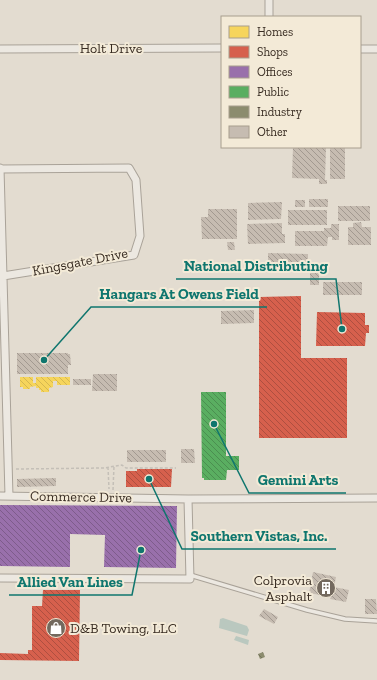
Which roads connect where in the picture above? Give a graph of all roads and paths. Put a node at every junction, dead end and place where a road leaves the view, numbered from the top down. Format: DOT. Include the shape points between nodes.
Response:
graph roads {
  1 [pos="269,0"];
  2 [pos="269,16"];
  3 [pos="221,48"];
  4 [pos="0,49"];
  5 [pos="361,49"];
  6 [pos="377,49"];
  7 [pos="0,169"];
  8 [pos="0,203"];
  9 [pos="3,276"];
  10 [pos="114,466"];
  11 [pos="108,467"];
  12 [pos="176,468"];
  13 [pos="8,469"];
  14 [pos="108,476"];
  15 [pos="113,476"];
  16 [pos="0,496"];
  17 [pos="8,496"];
  18 [pos="111,498"];
  19 [pos="377,498"];
  20 [pos="188,499"];
  21 [pos="190,577"];
  22 [pos="0,578"];
  23 [pos="377,621"];
  1 -- 2 [label="street"];
  3 -- 4 [label="street, Holt Drive"];
  5 -- 6 [label="street"];
  7 -- 8 [label="street"];
  7 -- 9 [label="street, Kingsgate Drive" via="129,168 136,180 140,236 134,254"];
  8 -- 9 [label="street"];
  9 -- 13 [label="street"];
  10 -- 11 [label="path"];
  10 -- 12 [label="path"];
  10 -- 15 [label="path"];
  11 -- 13 [label="path"];
  11 -- 14 [label="path"];
  13 -- 17 [label="street"];
  14 -- 15 [label="path"];
  14 -- 18 [label="path"];
  15 -- 18 [label="path"];
  16 -- 17 [label="street, Commerce Drive"];
  17 -- 18 [label="street, Commerce Drive"];
  18 -- 20 [label="street, Commerce Drive"];
  19 -- 20 [label="street, Commerce Drive"];
  20 -- 21 [label="street"];
  21 -- 22 [label="street"];
  21 -- 23 [label="lane" via="345,619"];
}
